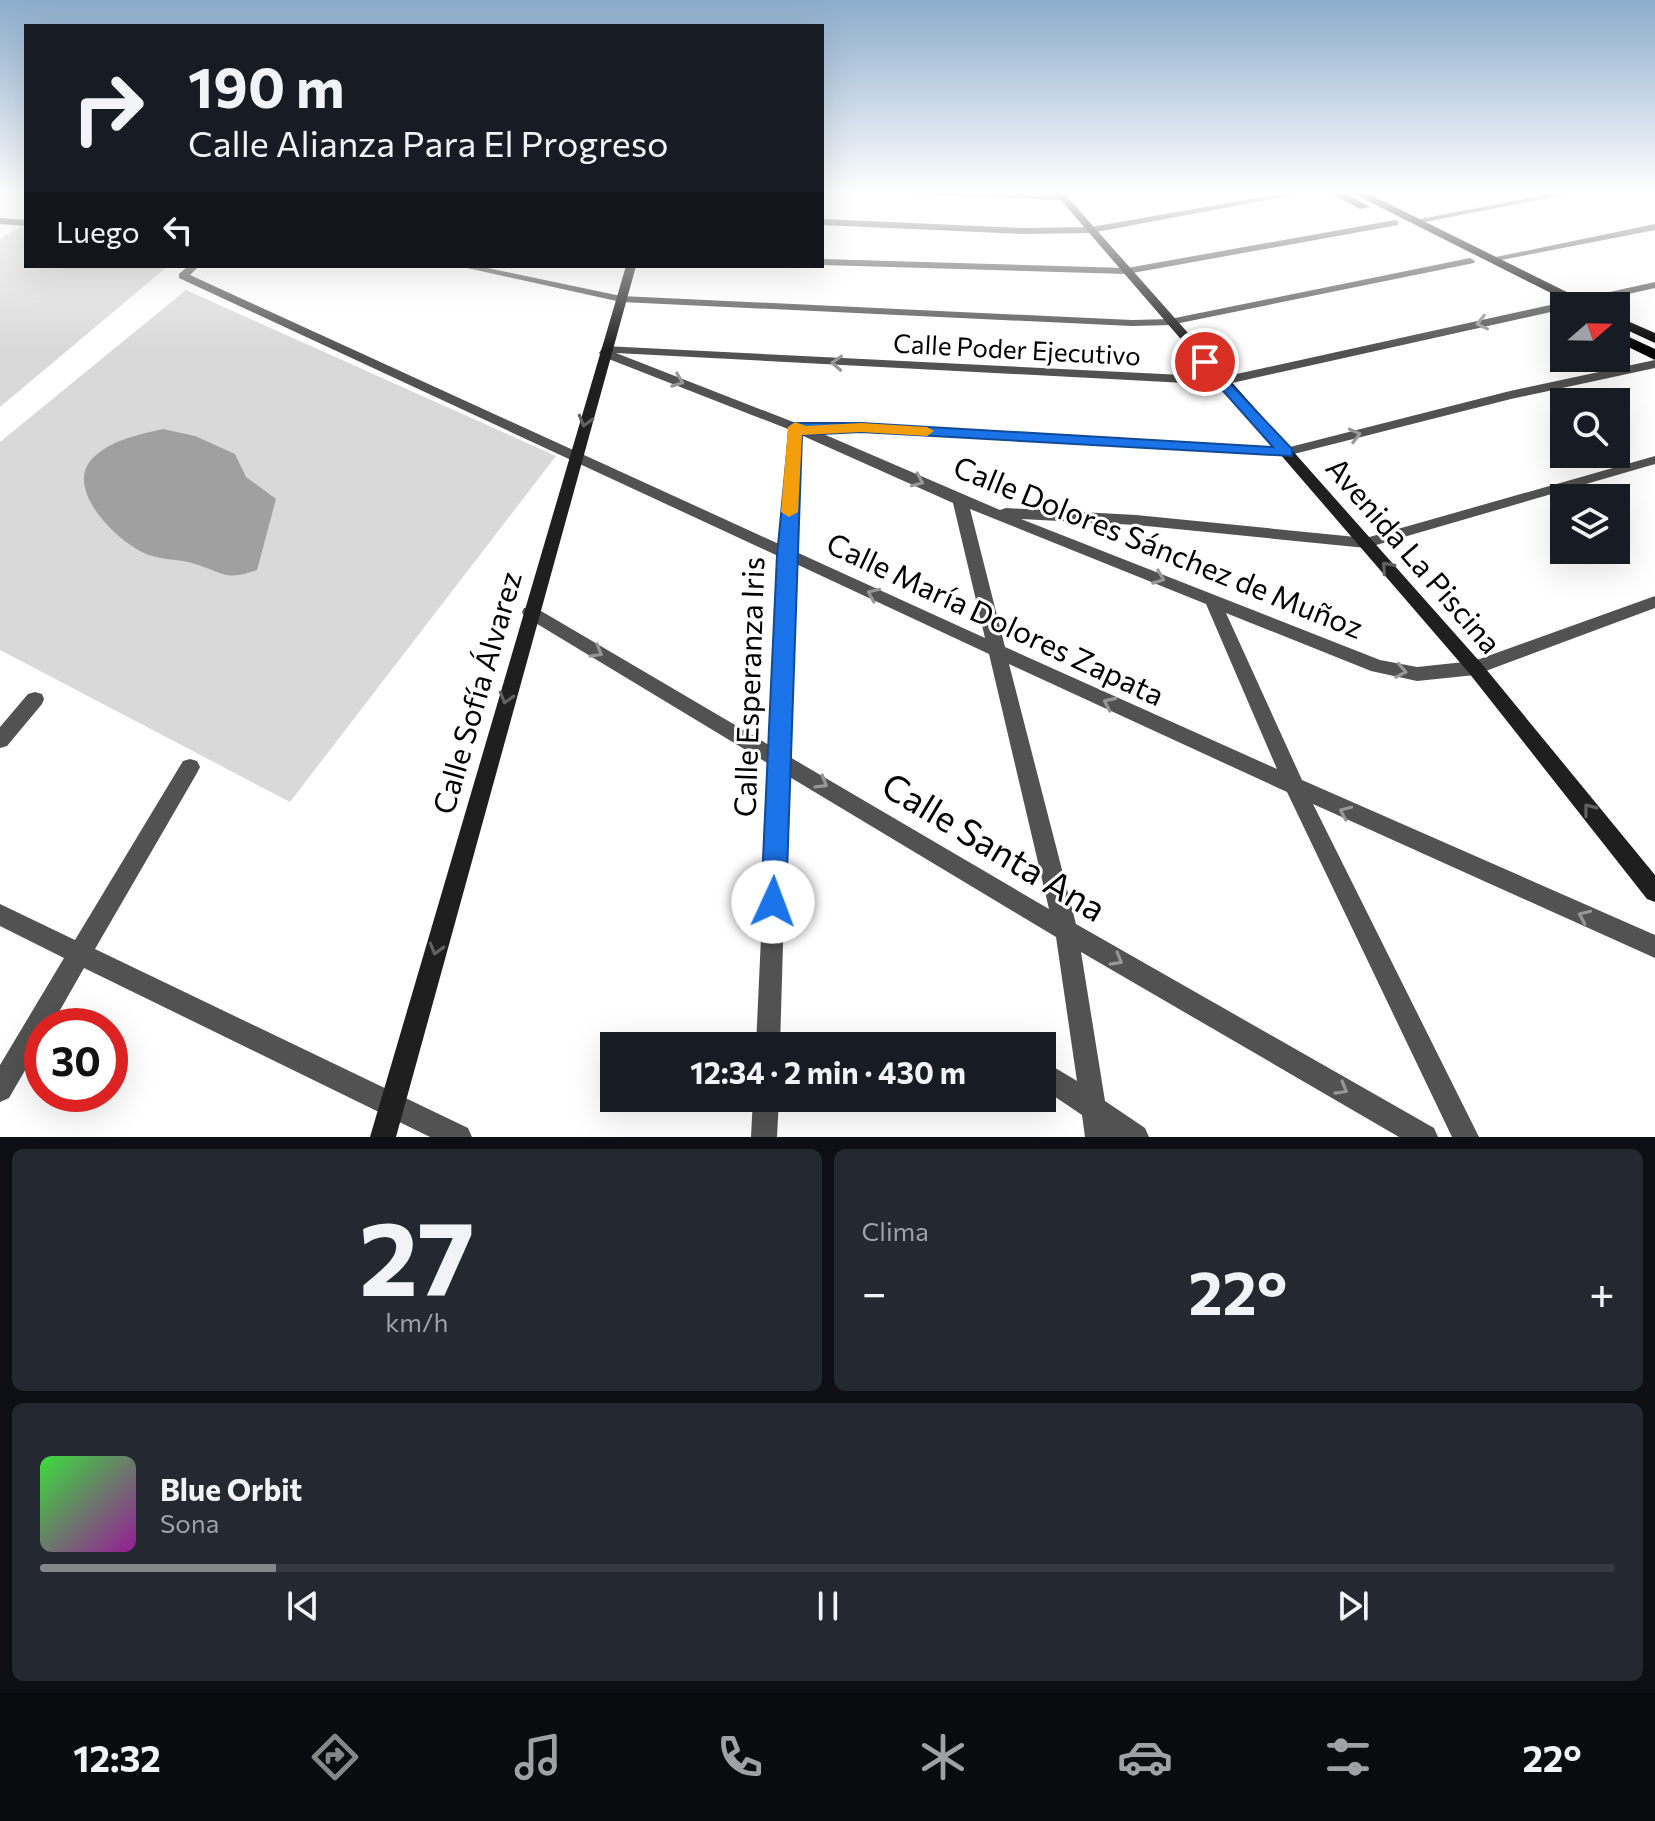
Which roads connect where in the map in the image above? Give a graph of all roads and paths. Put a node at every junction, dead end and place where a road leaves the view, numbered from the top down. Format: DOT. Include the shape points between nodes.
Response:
graph roads {
  1 [pos="1103,244"];
  2 [pos="1277,244"];
  3 [pos="1437,244"];
  4 [pos="1461,244"];
  5 [pos="1568,244"];
  6 [pos="1491,259"];
  7 [pos="1470,261"];
  8 [pos="824,262"];
  9 [pos="192,268"];
  10 [pos="473,268"];
  11 [pos="630,268"];
  12 [pos="1127,271"];
  13 [pos="1655,285"];
  14 [pos="1558,292"];
  15 [pos="1628,292"];
  16 [pos="621,299"];
  17 [pos="1550,301"];
  18 [pos="1550,309"];
  19 [pos="1170,322"];
  20 [pos="1630,327"];
  21 [pos="1655,339"];
  22 [pos="1630,342"];
  23 [pos="606,351"];
  24 [pos="1655,355"];
  25 [pos="1655,364"];
  26 [pos="1223,381"];
  27 [pos="800,429"];
  28 [pos="1286,452"];
  29 [pos="576,454"];
  30 [pos="1655,460"];
  31 [pos="960,500"];
  32 [pos="993,512"];
  33 [pos="1366,543"];
  34 [pos="786,555"];
  35 [pos="1212,599"];
  36 [pos="1655,602"];
  37 [pos="530,612"];
  38 [pos="998,651"];
  39 [pos="1475,668"];
  40 [pos="35,699"];
  41 [pos="0,740"];
  42 [pos="779,758"];
  43 [pos="190,767"];
  44 [pos="1296,790"];
  45 [pos="1655,892"];
  46 [pos="0,915"];
  47 [pos="1066,931"];
  48 [pos="1655,947"];
  49 [pos="79,951"];
  50 [pos="769,1032"];
  51 [pos="1056,1083"];
  52 [pos="0,1089"];
  53 [pos="392,1104"];
  54 [pos="1090,1107"];
  55 [pos="765,1112"];
  56 [pos="383,1137"];
  57 [pos="459,1137"];
  58 [pos="764,1137"];
  59 [pos="1098,1137"];
  60 [pos="1136,1137"];
  61 [pos="1425,1137"];
  62 [pos="1466,1137"];
  1 -- 12 [label="street, Avenida La Piscina"];
  2 -- 12 [label="street"];
  3 -- 7 [label="main road"];
  4 -- 6 [label="main road"];
  5 -- 6 [label="street"];
  6 -- 14 [label="main road"];
  7 -- 17 [label="main road"];
  7 -- 19 [label="street"];
  8 -- 12 [label="street"];
  9 -- 29 [label="street, Calle María Dolores Zapata" via="183,276"];
  10 -- 16 [label="street"];
  11 -- 16 [label="street, Calle Sofía Álvarez"];
  12 -- 19 [label="street, Avenida La Piscina"];
  13 -- 15 [label="street, Calle Poder Ejecutivo"];
  16 -- 19 [label="street"];
  16 -- 23 [label="street, Calle Sofía Álvarez"];
  18 -- 26 [label="street, Calle Poder Ejecutivo, one-way"];
  19 -- 26 [label="street, Avenida La Piscina"];
  20 -- 21 [label="main road"];
  22 -- 24 [label="main road"];
  26 -- 23 [label="street, Calle Poder Ejecutivo, one-way"];
  23 -- 27 [label="street, Calle Dolores Sánchez de Muñoz, one-way"];
  23 -- 29 [label="street, Calle Sofía Álvarez, one-way"];
  28 -- 25 [label="street, one-way"];
  26 -- 28 [label="street, Avenida La Piscina"];
  27 -- 28 [label="street" via="861,427"];
  27 -- 31 [label="street, Calle Dolores Sánchez de Muñoz, one-way"];
  27 -- 34 [label="street, Calle Esperanza Iris"];
  28 -- 33 [label="street, Avenida La Piscina"];
  29 -- 34 [label="street, Calle María Dolores Zapata"];
  29 -- 37 [label="street, Calle Sofía Álvarez"];
  30 -- 33 [label="street"];
  31 -- 32 [label="street, Calle Dolores Sánchez de Muñoz"];
  31 -- 38 [label="street"];
  32 -- 33 [label="street"];
  32 -- 35 [label="street, Calle Dolores Sánchez de Muñoz, one-way"];
  39 -- 33 [label="street, Avenida La Piscina, one-way"];
  38 -- 34 [label="street, Calle María Dolores Zapata, one-way"];
  34 -- 42 [label="street, Calle Esperanza Iris"];
  35 -- 39 [label="street, Calle Dolores Sánchez de Muñoz, one-way" via="1377,666 1417,674"];
  35 -- 44 [label="street"];
  36 -- 39 [label="street, Calle Dolores Sánchez de Muñoz"];
  37 -- 42 [label="street, Calle Santa Ana, one-way"];
  37 -- 53 [label="street, Calle Sofía Álvarez, one-way"];
  44 -- 38 [label="street, Calle María Dolores Zapata, one-way"];
  38 -- 47 [label="street"];
  45 -- 39 [label="street, Avenida La Piscina, one-way"];
  40 -- 41 [label="street"];
  42 -- 47 [label="street, Calle Santa Ana, one-way"];
  42 -- 50 [label="street, Calle Esperanza Iris"];
  43 -- 49 [label="street"];
  48 -- 44 [label="street, Calle María Dolores Zapata, one-way"];
  44 -- 62 [label="street"];
  46 -- 49 [label="street"];
  47 -- 54 [label="street"];
  47 -- 61 [label="street, Calle Santa Ana, one-way"];
  49 -- 52 [label="street"];
  49 -- 53 [label="street"];
  51 -- 54 [label="street"];
  53 -- 56 [label="street, Calle Sofía Álvarez"];
  53 -- 57 [label="street"];
  54 -- 59 [label="street"];
  54 -- 60 [label="street"];
  55 -- 58 [label="street"];
}
